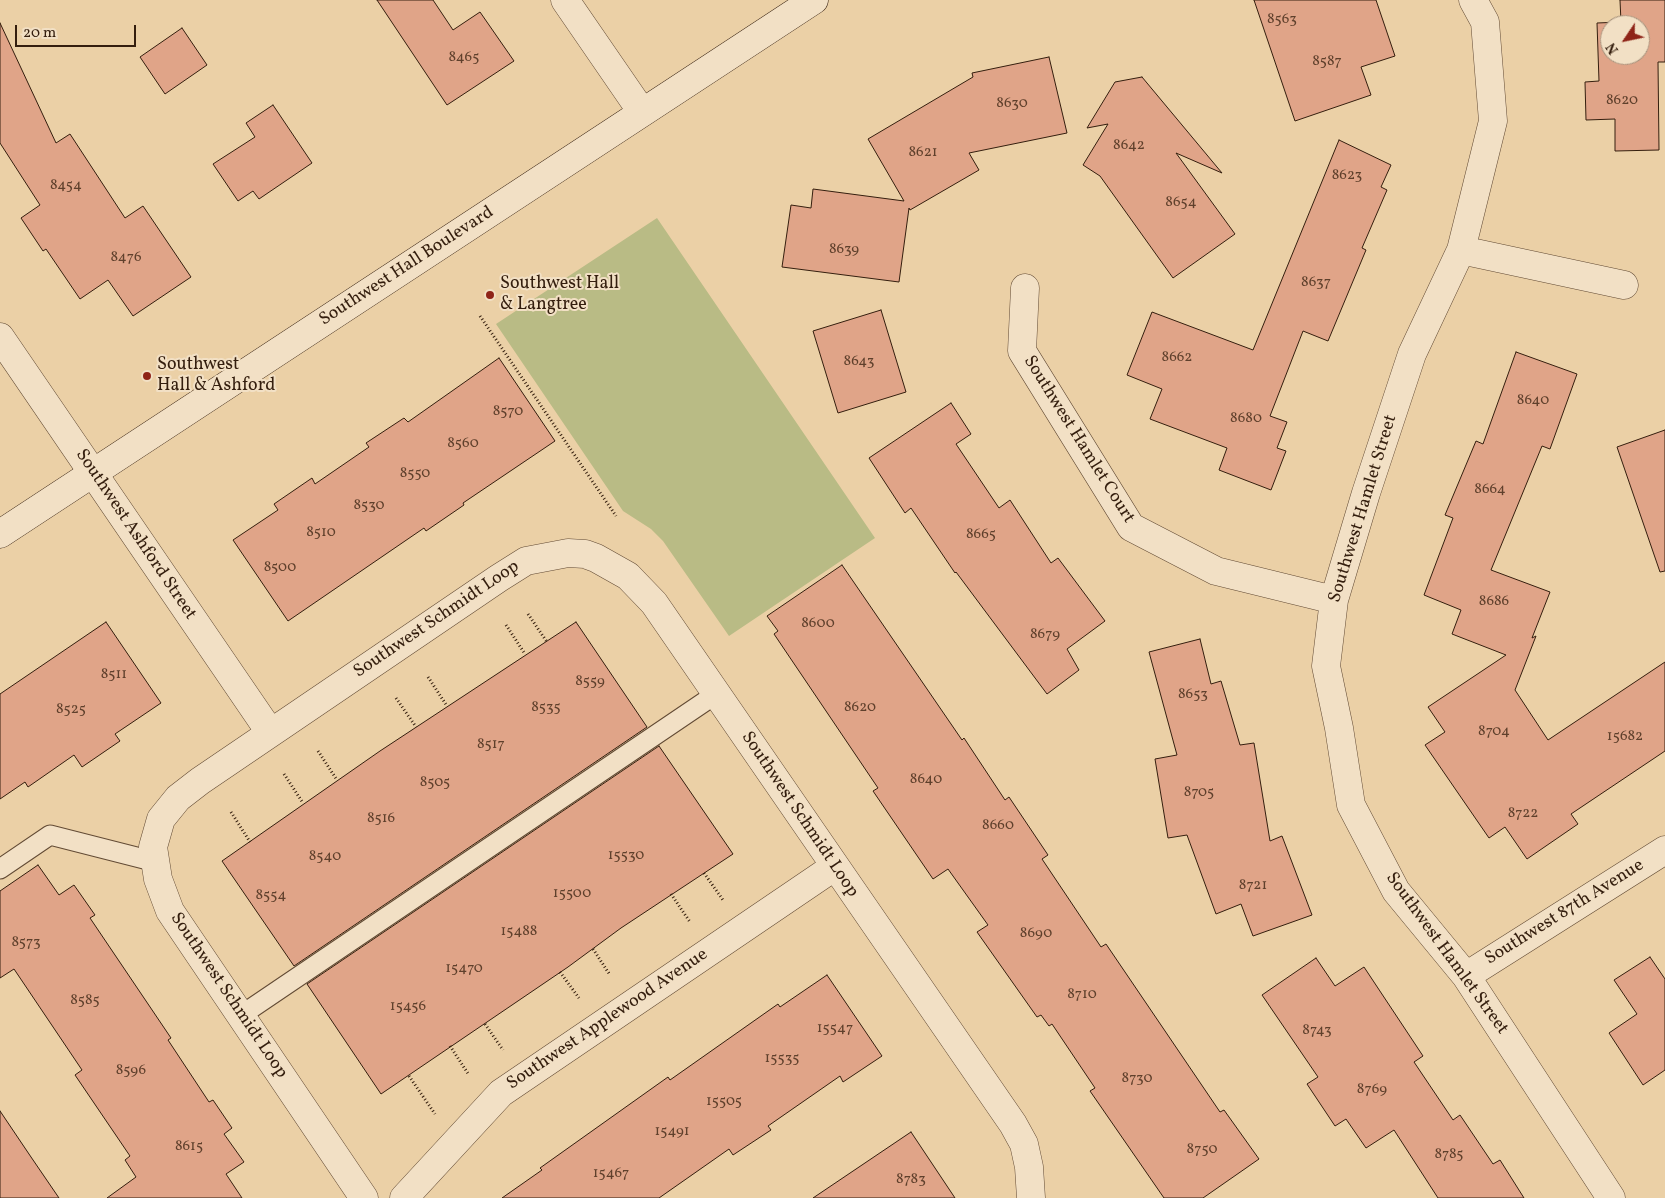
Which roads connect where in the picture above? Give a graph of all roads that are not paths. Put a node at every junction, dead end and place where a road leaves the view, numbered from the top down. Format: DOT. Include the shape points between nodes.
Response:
graph roads {
  1 [pos="565,0"];
  2 [pos="814,0"];
  3 [pos="1473,0"];
  4 [pos="642,112"];
  5 [pos="1461,250"];
  6 [pos="1624,285"];
  7 [pos="1025,288"];
  8 [pos="0,337"];
  9 [pos="93,473"];
  10 [pos="0,534"];
  11 [pos="1334,600"];
  12 [pos="716,694"];
  13 [pos="270,732"];
  14 [pos="1665,850"];
  15 [pos="156,862"];
  16 [pos="834,867"];
  17 [pos="0,869"];
  18 [pos="1466,976"];
  19 [pos="240,1016"];
  20 [pos="364,1198"];
  21 [pos="404,1198"];
  22 [pos="1031,1198"];
  23 [pos="1611,1198"];
  1 -- 4 [label="street"];
  2 -- 4 [label="street, Southwest Hall Boulevard"];
  3 -- 5 [label="street, Southwest Hamlet Street" via="1485,22 1493,120"];
  4 -- 9 [label="street, Southwest Hall Boulevard"];
  5 -- 6 [label="street"];
  5 -- 11 [label="street, Southwest Hamlet Street" via="1412,354"];
  7 -- 11 [label="street, Southwest Hamlet Court" via="1022,351 1131,527 1216,570"];
  8 -- 9 [label="street, Southwest Ashford Street"];
  9 -- 10 [label="street, Southwest Hall Boulevard"];
  9 -- 13 [label="street, Southwest Ashford Street"];
  11 -- 18 [label="street, Southwest Hamlet Street" via="1326,666 1351,805 1396,891"];
  12 -- 13 [label="street, Southwest Schmidt Loop" via="654,604 628,576 596,558 568,553 526,561"];
  12 -- 16 [label="street, Southwest Schmidt Loop"];
  12 -- 19 [label="lane"];
  13 -- 15 [label="street, Southwest Schmidt Loop" via="178,798 161,819 153,847"];
  14 -- 18 [label="street, Southwest 87th Avenue"];
  15 -- 17 [label="lane" via="50,835"];
  15 -- 19 [label="street, Southwest Schmidt Loop" via="158,879 170,911"];
  16 -- 21 [label="street, Southwest Applewood Avenue" via="501,1093"];
  16 -- 22 [label="street, Southwest Schmidt Loop" via="1013,1124 1024,1144"];
  18 -- 23 [label="street, Southwest Hamlet Street"];
  19 -- 20 [label="street, Southwest Schmidt Loop"];
}
